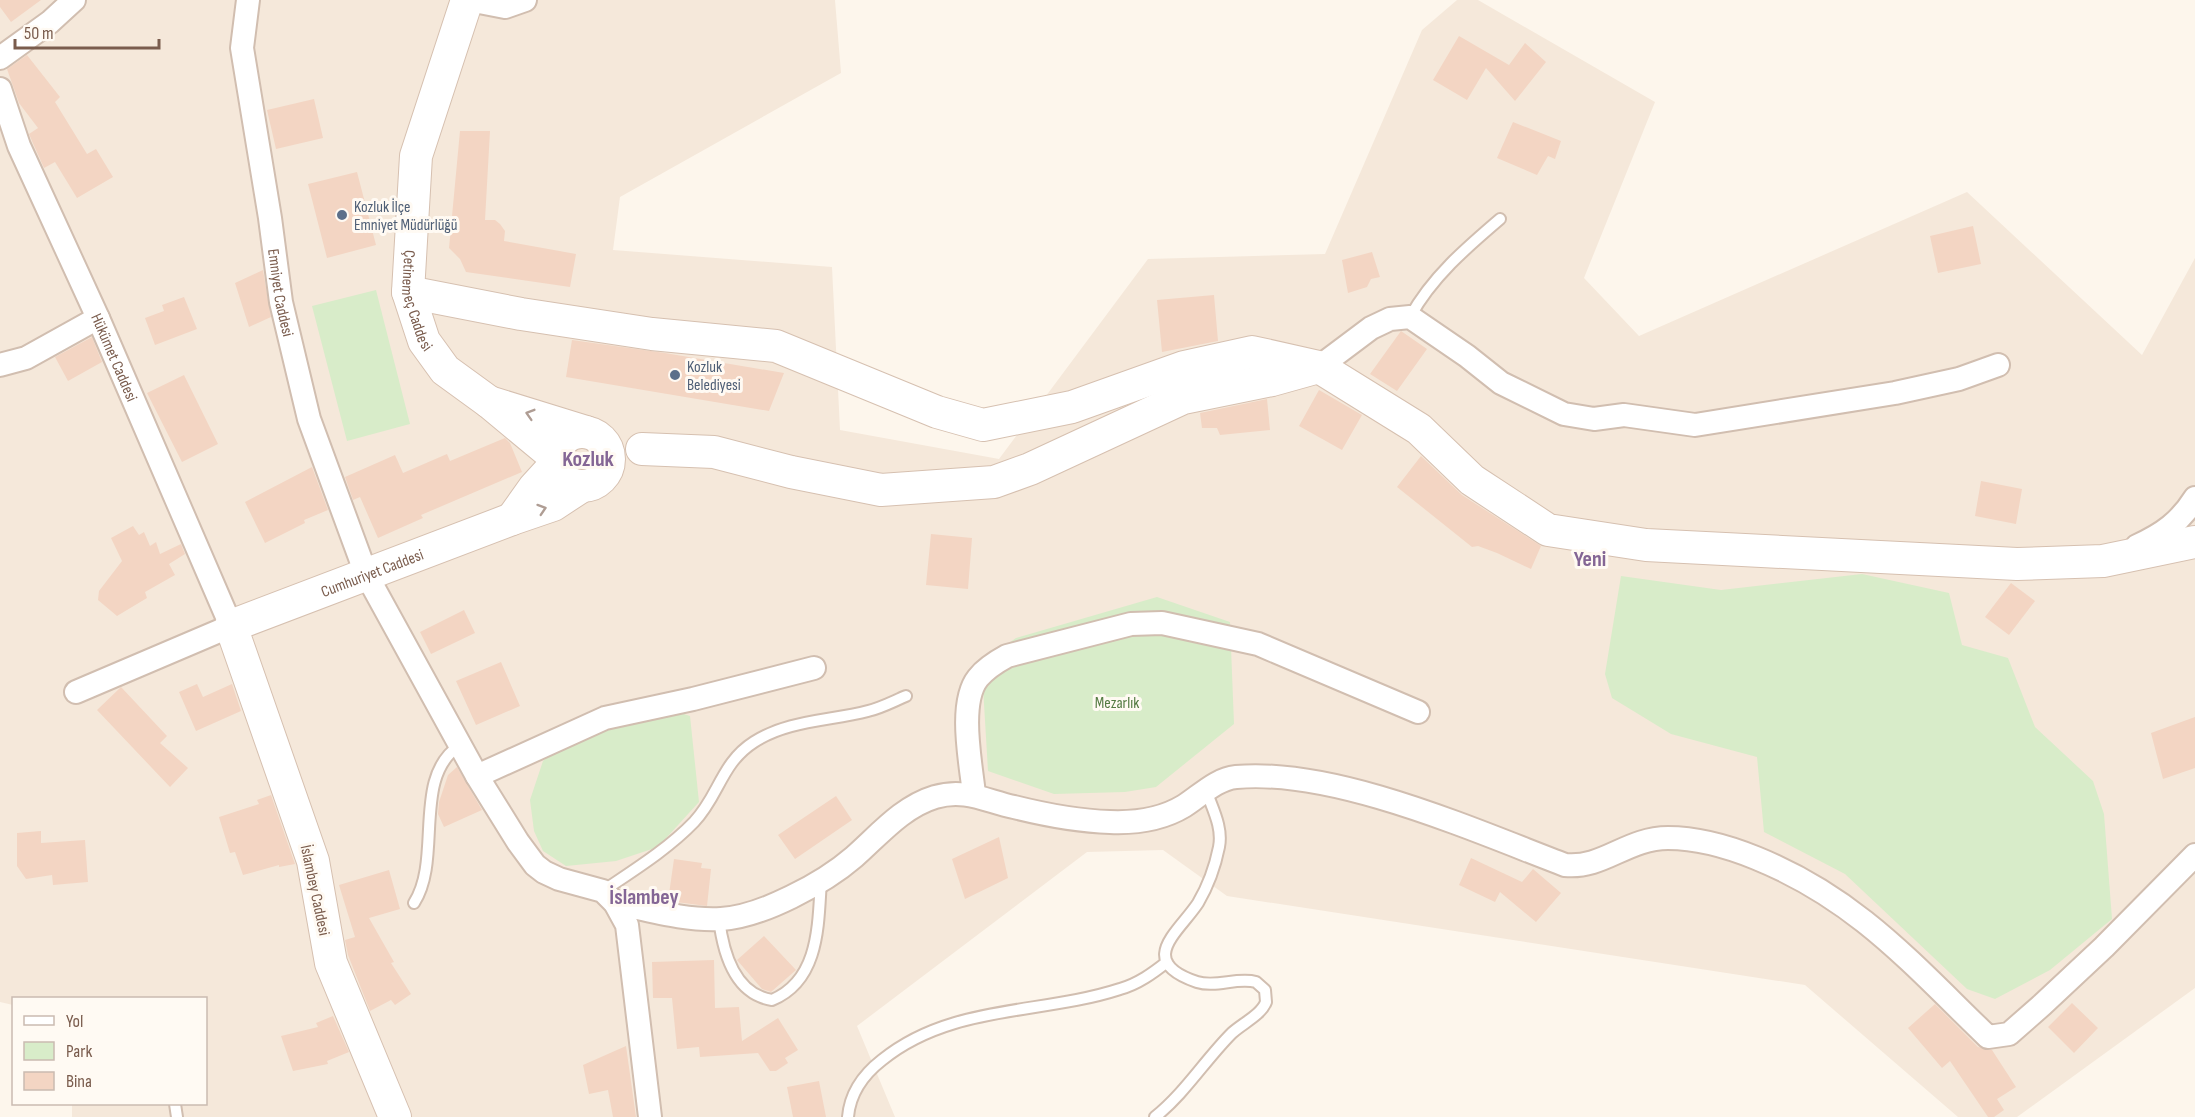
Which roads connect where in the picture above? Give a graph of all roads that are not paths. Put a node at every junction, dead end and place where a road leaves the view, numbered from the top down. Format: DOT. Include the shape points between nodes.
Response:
graph roads {
  1 [pos="74,0"];
  2 [pos="248,0"];
  3 [pos="468,0"];
  4 [pos="525,0"];
  5 [pos="0,58"];
  6 [pos="0,88"];
  7 [pos="10,148"];
  8 [pos="1500,219"];
  9 [pos="408,292"];
  10 [pos="1410,317"];
  11 [pos="98,318"];
  12 [pos="0,365"];
  13 [pos="1998,365"];
  14 [pos="1319,367"];
  15 [pos="489,402"];
  16 [pos="591,433"];
  17 [pos="642,449"];
  18 [pos="555,460"];
  19 [pos="594,480"];
  20 [pos="2195,498"];
  21 [pos="512,519"];
  22 [pos="2195,542"];
  23 [pos="2103,561"];
  24 [pos="366,574"];
  25 [pos="231,626"];
  26 [pos="814,668"];
  27 [pos="76,692"];
  28 [pos="906,696"];
  29 [pos="1418,712"];
  30 [pos="460,745"];
  31 [pos="477,776"];
  32 [pos="1206,790"];
  33 [pos="974,794"];
  34 [pos="2195,855"];
  35 [pos="821,879"];
  36 [pos="609,897"];
  37 [pos="414,903"];
  38 [pos="719,919"];
  39 [pos="1167,962"];
  40 [pos="395,1117"];
  41 [pos="650,1117"];
  42 [pos="848,1117"];
  43 [pos="1155,1117"];
  1 -- 5 [label="street"];
  2 -- 24 [label="street, Emniyet Caddesi" via="242,48 281,302 309,419"];
  3 -- 4 [label="street" via="505,7"];
  3 -- 9 [label="street, Çetinemeç Caddesi" via="416,156"];
  6 -- 7 [label="street, Hükümet Caddesi"];
  7 -- 11 [label="street, Hükümet Caddesi"];
  8 -- 10 [label="lane" via="1444,269 1425,290"];
  9 -- 14 [label="street" via="652,334 776,346 937,412 983,425 1072,407 1184,367 1252,352"];
  9 -- 15 [label="street, Çetinemeç Caddesi" via="424,341 445,370"];
  10 -- 13 [label="street" via="1500,383 1564,414 1594,419 1624,415 1695,425 1896,393"];
  10 -- 14 [label="street" via="1390,319 1371,328"];
  11 -- 12 [label="street" via="26,358"];
  11 -- 25 [label="street, Hükümet Caddesi"];
  14 -- 17 [label="street, Çetinemeç Caddesi" via="1272,381 1183,398 994,482 881,490 714,452"];
  14 -- 23 [label="street" via="1419,429 1472,480 1548,530 1669,547 2006,563"];
  16 -- 15 [label="street, Çetinemeç Caddesi, one-way"];
  15 -- 18 [label="street, Çetinemeç Caddesi"];
  16 -- 17 [label="street, Çetinemeç Caddesi"];
  16 -- 18 [label="street" via="569,434 562,440"];
  16 -- 19 [label="street" via="602,440 609,456"];
  17 -- 19 [label="street, Cumhuriyet Caddesi"];
  18 -- 19 [label="street" via="565,480"];
  18 -- 21 [label="street"];
  21 -- 19 [label="street, Cumhuriyet Caddesi, one-way" via="553,505"];
  20 -- 23 [label="street" via="2183,518 2160,536"];
  21 -- 24 [label="street, Cumhuriyet Caddesi"];
  22 -- 23 [label="street"];
  24 -- 25 [label="street, Cumhuriyet Caddesi"];
  24 -- 30 [label="street, Emniyet Caddesi"];
  25 -- 27 [label="street"];
  25 -- 40 [label="street, İslambey Caddesi" via="313,861 331,963"];
  26 -- 31 [label="street" via="605,718"];
  28 -- 36 [label="lane" via="869,711 812,720 751,743 731,762 695,821"];
  29 -- 33 [label="street" via="1258,644 1162,623 1131,624 1007,656 989,666 976,680 967,719"];
  30 -- 31 [label="street, Emniyet Caddesi"];
  30 -- 37 [label="lane" via="439,767 431,804 426,877"];
  31 -- 36 [label="street, Emniyet Caddesi" via="535,865 559,879"];
  32 -- 33 [label="street" via="1182,808 1143,822 1067,819"];
  32 -- 34 [label="street" via="1234,777 1282,777 1331,786 1385,799 1565,865 1587,865 1630,845 1667,838 1737,851 1815,886 1861,916 1988,1037 2009,1034 2034,1013"];
  32 -- 39 [label="lane" via="1218,823 1219,846 1206,888 1168,939"];
  33 -- 35 [label="street, Emniyet Caddesi" via="934,797 906,810 838,871"];
  35 -- 38 [label="street, Emniyet Caddesi" via="757,911"];
  35 -- 38 [label="lane" via="817,934 807,968 790,991 772,1000 753,994 732,968 722,943"];
  36 -- 38 [label="street, Emniyet Caddesi" via="671,914"];
  36 -- 41 [label="street" via="627,925"];
  39 -- 42 [label="lane" via="1138,982 1115,991 954,1021 921,1034 894,1050 868,1073 852,1099"];
  39 -- 43 [label="lane" via="1178,973 1208,985 1256,982 1264,990 1266,1002 1260,1012 1219,1046"];
}
